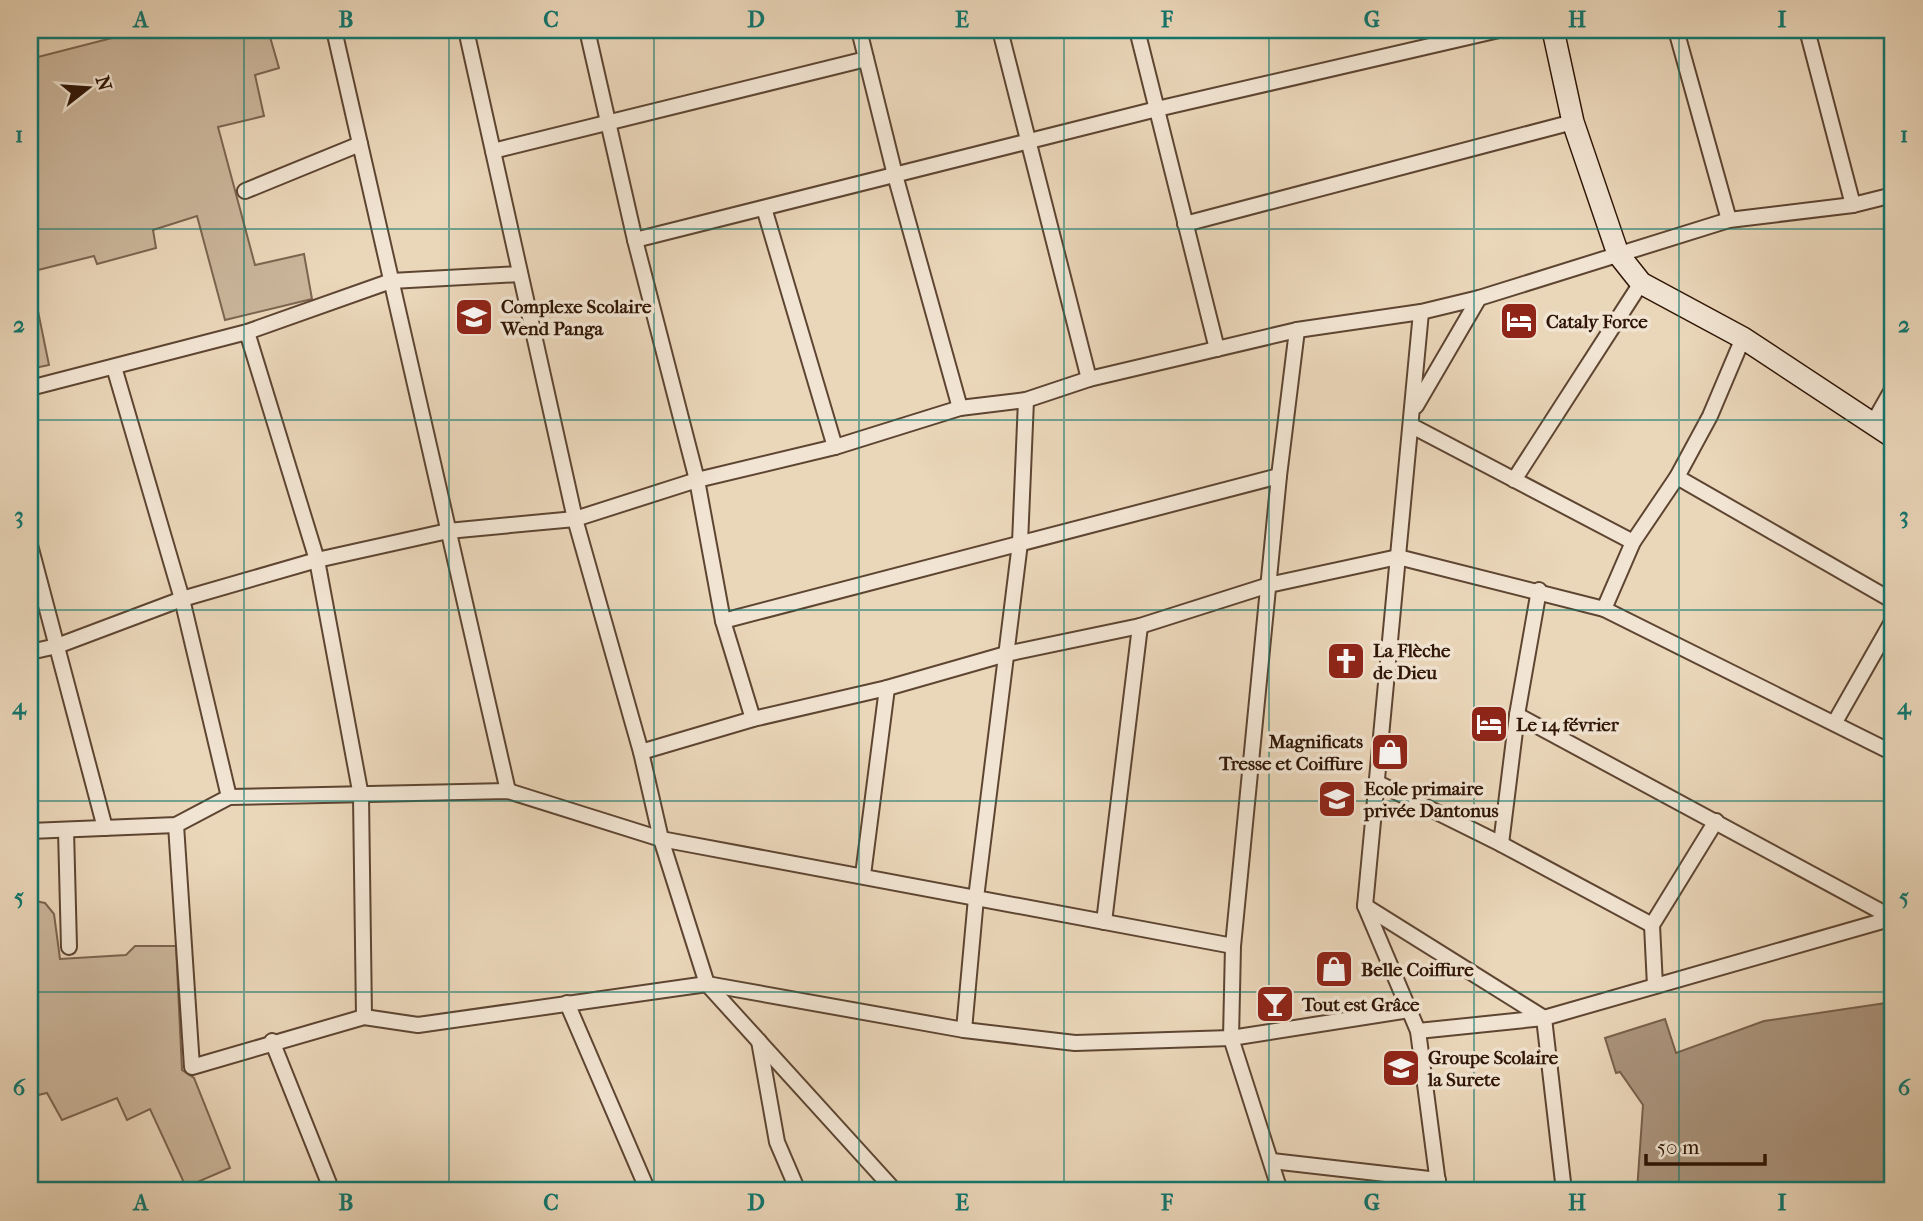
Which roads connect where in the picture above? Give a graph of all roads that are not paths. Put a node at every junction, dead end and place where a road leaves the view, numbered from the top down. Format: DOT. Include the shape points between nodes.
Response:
graph roads {
  1 [pos="334,30"];
  2 [pos="466,30"];
  3 [pos="587,30"];
  4 [pos="859,30"];
  5 [pos="1000,30"];
  6 [pos="1137,30"];
  7 [pos="1499,30"];
  8 [pos="1553,30"];
  9 [pos="1676,30"];
  10 [pos="1807,30"];
  11 [pos="866,59"];
  12 [pos="1157,109"];
  13 [pos="608,122"];
  14 [pos="1573,122"];
  15 [pos="1028,141"];
  16 [pos="360,144"];
  17 [pos="493,151"];
  18 [pos="895,175"];
  19 [pos="245,191"];
  20 [pos="1893,195"];
  21 [pos="1853,205"];
  22 [pos="764,208"];
  23 [pos="1730,220"];
  24 [pos="1185,224"];
  25 [pos="635,240"];
  26 [pos="1618,254"];
  27 [pos="520,274"];
  28 [pos="391,281"];
  29 [pos="1641,283"];
  30 [pos="1479,298"];
  31 [pos="1421,312"];
  32 [pos="1297,330"];
  33 [pos="247,332"];
  34 [pos="1743,338"];
  35 [pos="1217,349"];
  36 [pos="114,367"];
  37 [pos="1089,379"];
  38 [pos="30,388"];
  39 [pos="1893,388"];
  40 [pos="1026,400"];
  41 [pos="960,408"];
  42 [pos="1413,418"];
  43 [pos="1872,425"];
  44 [pos="1893,437"];
  45 [pos="835,446"];
  46 [pos="1279,475"];
  47 [pos="1677,477"];
  48 [pos="697,480"];
  49 [pos="1514,480"];
  50 [pos="575,519"];
  51 [pos="448,531"];
  52 [pos="1633,541"];
  53 [pos="1020,543"];
  54 [pos="30,545"];
  55 [pos="1398,557"];
  56 [pos="317,560"];
  57 [pos="1269,584"];
  58 [pos="1539,590"];
  59 [pos="182,599"];
  60 [pos="1893,601"];
  61 [pos="1604,609"];
  62 [pos="1893,620"];
  63 [pos="723,621"];
  64 [pos="1139,626"];
  65 [pos="57,646"];
  66 [pos="30,652"];
  67 [pos="1006,654"];
  68 [pos="887,688"];
  69 [pos="1517,715"];
  70 [pos="753,719"];
  71 [pos="1835,722"];
  72 [pos="641,752"];
  73 [pos="1893,753"];
  74 [pos="1376,782"];
  75 [pos="508,791"];
  76 [pos="361,796"];
  77 [pos="229,797"];
  78 [pos="1716,821"];
  79 [pos="176,825"];
  80 [pos="105,828"];
  81 [pos="66,830"];
  82 [pos="30,831"];
  83 [pos="661,839"];
  84 [pos="1501,844"];
  85 [pos="863,875"];
  86 [pos="976,898"];
  87 [pos="1365,906"];
  88 [pos="1893,918"];
  89 [pos="1104,922"];
  90 [pos="1652,925"];
  91 [pos="1233,946"];
  92 [pos="69,947"];
  93 [pos="707,984"];
  94 [pos="1655,986"];
  95 [pos="567,1003"];
  96 [pos="1409,1010"];
  97 [pos="364,1017"];
  98 [pos="1544,1018"];
  99 [pos="964,1030"];
  100 [pos="1418,1031"];
  101 [pos="1231,1038"];
  102 [pos="759,1040"];
  103 [pos="272,1041"];
  104 [pos="1272,1161"];
  105 [pos="1438,1186"];
  106 [pos="332,1191"];
  107 [pos="648,1191"];
  108 [pos="798,1191"];
  109 [pos="895,1191"];
  110 [pos="1280,1191"];
  111 [pos="1564,1191"];
  1 -- 16 [label="street"];
  2 -- 17 [label="street"];
  3 -- 13 [label="street"];
  4 -- 11 [label="street"];
  5 -- 15 [label="street"];
  6 -- 12 [label="street"];
  7 -- 12 [label="street"];
  8 -- 14 [label="street"];
  9 -- 23 [label="street"];
  10 -- 21 [label="street"];
  11 -- 13 [label="street"];
  11 -- 18 [label="street"];
  12 -- 15 [label="street"];
  12 -- 24 [label="street"];
  13 -- 17 [label="street"];
  13 -- 25 [label="street"];
  14 -- 24 [label="street"];
  14 -- 26 [label="street"];
  15 -- 18 [label="street"];
  15 -- 37 [label="street"];
  16 -- 19 [label="street"];
  16 -- 28 [label="street"];
  17 -- 27 [label="street"];
  18 -- 22 [label="street"];
  18 -- 41 [label="street"];
  20 -- 21 [label="street"];
  21 -- 23 [label="street"];
  22 -- 25 [label="street"];
  22 -- 45 [label="street"];
  23 -- 26 [label="street"];
  24 -- 35 [label="street"];
  25 -- 48 [label="street"];
  26 -- 29 [label="street"];
  26 -- 30 [label="street"];
  27 -- 28 [label="street"];
  27 -- 50 [label="street"];
  28 -- 33 [label="street"];
  28 -- 51 [label="street"];
  29 -- 34 [label="street"];
  29 -- 49 [label="street"];
  30 -- 31 [label="street"];
  30 -- 42 [label="street"];
  31 -- 32 [label="street"];
  31 -- 42 [label="street"];
  32 -- 35 [label="street"];
  32 -- 46 [label="street"];
  33 -- 36 [label="street"];
  33 -- 56 [label="street"];
  34 -- 43 [label="street"];
  34 -- 47 [label="street" via="1710,416"];
  35 -- 37 [label="street"];
  36 -- 38 [label="street"];
  36 -- 59 [label="street"];
  37 -- 40 [label="street"];
  39 -- 43 [label="street"];
  40 -- 41 [label="street"];
  40 -- 53 [label="street"];
  41 -- 45 [label="street"];
  42 -- 49 [label="street"];
  42 -- 55 [label="street"];
  43 -- 44 [label="street"];
  45 -- 48 [label="street"];
  46 -- 53 [label="street"];
  46 -- 57 [label="street"];
  47 -- 52 [label="street"];
  47 -- 60 [label="street"];
  48 -- 50 [label="street"];
  48 -- 63 [label="street"];
  49 -- 52 [label="street"];
  50 -- 51 [label="street"];
  50 -- 72 [label="street"];
  51 -- 56 [label="street"];
  51 -- 75 [label="street"];
  52 -- 61 [label="street"];
  53 -- 63 [label="street"];
  53 -- 67 [label="street"];
  54 -- 65 [label="street"];
  55 -- 57 [label="street"];
  55 -- 58 [label="street"];
  55 -- 74 [label="street"];
  56 -- 59 [label="street"];
  56 -- 76 [label="street"];
  57 -- 64 [label="street"];
  57 -- 91 [label="street"];
  58 -- 61 [label="street"];
  58 -- 69 [label="street"];
  59 -- 65 [label="street"];
  59 -- 77 [label="street"];
  61 -- 71 [label="street"];
  62 -- 71 [label="street"];
  63 -- 70 [label="street"];
  64 -- 67 [label="street"];
  64 -- 89 [label="street"];
  65 -- 66 [label="street"];
  65 -- 80 [label="street"];
  67 -- 68 [label="street"];
  67 -- 86 [label="street"];
  68 -- 70 [label="street"];
  68 -- 85 [label="street"];
  69 -- 78 [label="street"];
  69 -- 84 [label="street"];
  70 -- 72 [label="street"];
  71 -- 73 [label="street"];
  72 -- 83 [label="street"];
  74 -- 84 [label="street"];
  74 -- 87 [label="street"];
  75 -- 76 [label="street"];
  75 -- 83 [label="street"];
  76 -- 77 [label="street"];
  76 -- 97 [label="street"];
  77 -- 79 [label="street"];
  78 -- 88 [label="street"];
  78 -- 90 [label="street"];
  79 -- 80 [label="street"];
  79 -- 103 [label="street" via="192,1067"];
  80 -- 81 [label="street"];
  81 -- 82 [label="street"];
  81 -- 92 [label="street"];
  83 -- 85 [label="street"];
  83 -- 93 [label="street"];
  84 -- 90 [label="street"];
  85 -- 86 [label="street"];
  86 -- 89 [label="street"];
  86 -- 99 [label="street"];
  87 -- 96 [label="street"];
  87 -- 98 [label="street"];
  88 -- 94 [label="street"];
  89 -- 91 [label="street"];
  90 -- 94 [label="street"];
  91 -- 101 [label="street"];
  93 -- 95 [label="street"];
  93 -- 99 [label="street"];
  93 -- 102 [label="street"];
  94 -- 98 [label="street"];
  95 -- 97 [label="street" via="418,1025"];
  95 -- 107 [label="street"];
  96 -- 100 [label="street"];
  96 -- 101 [label="street"];
  97 -- 103 [label="street"];
  98 -- 100 [label="street"];
  98 -- 111 [label="street"];
  99 -- 101 [label="street" via="1075,1043"];
  100 -- 105 [label="street"];
  101 -- 104 [label="street"];
  102 -- 108 [label="street" via="777,1142"];
  102 -- 109 [label="street"];
  103 -- 106 [label="street"];
  104 -- 105 [label="street"];
  104 -- 110 [label="street"];
}
